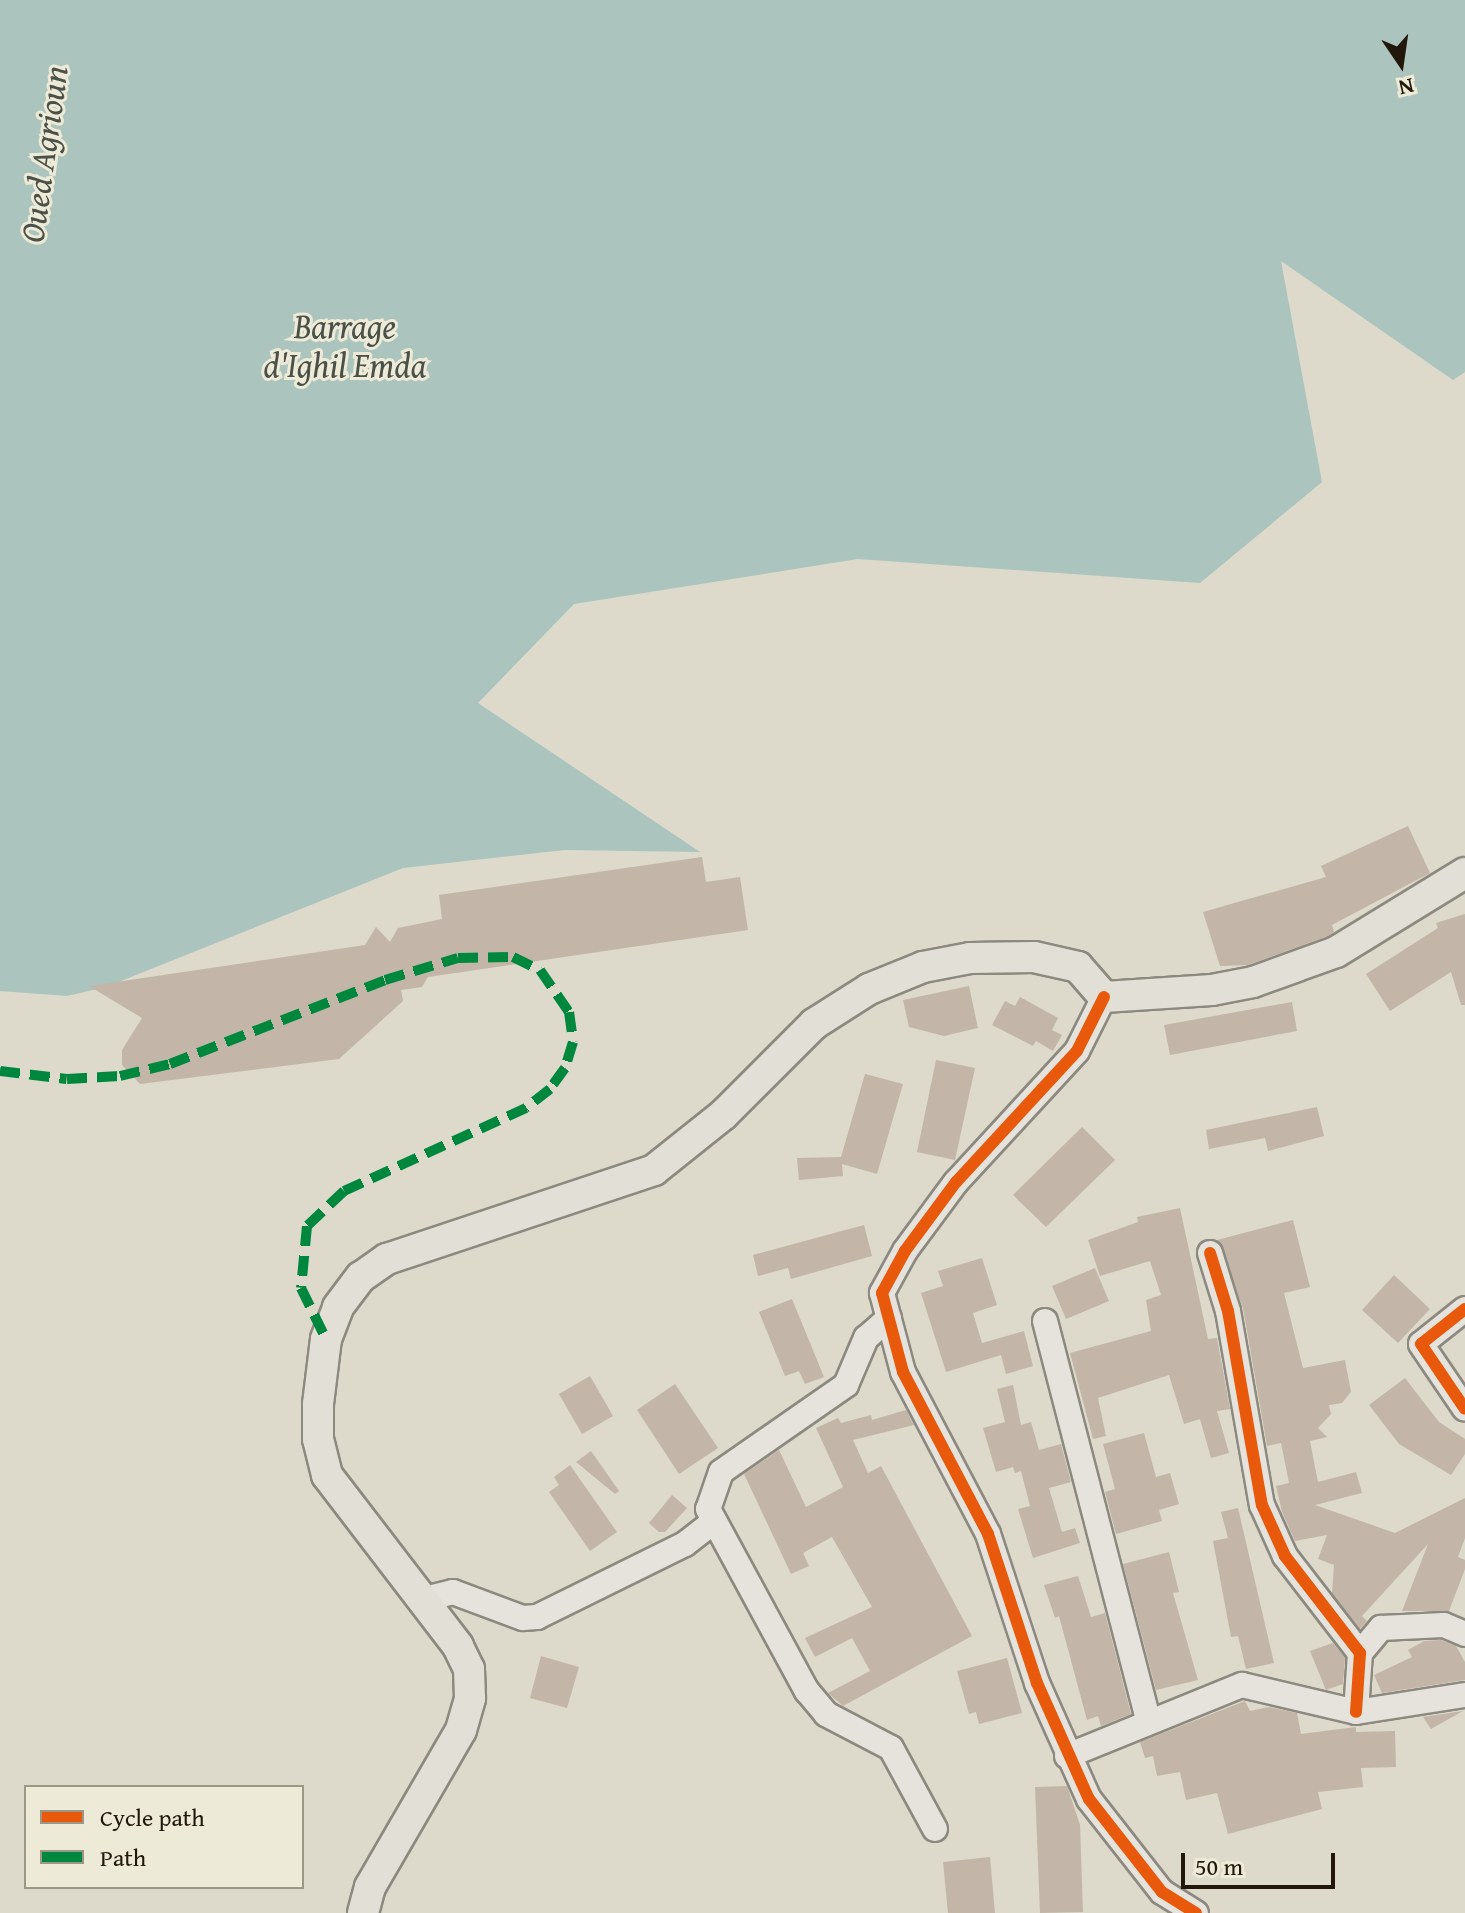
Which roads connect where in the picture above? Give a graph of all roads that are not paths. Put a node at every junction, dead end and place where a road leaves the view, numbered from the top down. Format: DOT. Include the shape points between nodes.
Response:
graph roads {
  1 [pos="1465,873"];
  2 [pos="1104,997"];
  3 [pos="1210,1253"];
  4 [pos="1465,1309"];
  5 [pos="889,1318"];
  6 [pos="1045,1321"];
  7 [pos="1465,1409"];
  8 [pos="714,1521"];
  9 [pos="421,1600"];
  10 [pos="1465,1634"];
  11 [pos="1360,1653"];
  12 [pos="1465,1695"];
  13 [pos="1356,1712"];
  14 [pos="1148,1720"];
  15 [pos="1067,1756"];
  16 [pos="935,1829"];
  17 [pos="363,1913"];
  18 [pos="1196,1913"];
  1 -- 2 [label="main road" via="1336,952 1295,969 1212,990"];
  2 -- 5 [label="street" via="1077,1051 956,1182 905,1251 882,1293"];
  2 -- 9 [label="main road" via="1078,967 1034,957 970,958 923,967 869,989 814,1024 723,1115 654,1170 387,1259 361,1277 338,1307 326,1339 318,1439 327,1475 341,1499"];
  3 -- 11 [label="street" via="1228,1311 1262,1505 1285,1556"];
  4 -- 7 [label="street" via="1421,1344"];
  5 -- 8 [label="street" via="866,1338 846,1385 721,1472 708,1509"];
  5 -- 15 [label="street" via="903,1372 988,1534"];
  6 -- 14 [label="street"];
  8 -- 9 [label="street" via="685,1544 537,1617 523,1618 453,1592"];
  8 -- 16 [label="street" via="807,1691 826,1714 891,1748"];
  9 -- 17 [label="main road" via="458,1646 469,1669 470,1698 461,1730 370,1887"];
  10 -- 11 [label="street" via="1444,1625 1381,1628"];
  11 -- 13 [label="street"];
  12 -- 13 [label="street"];
  13 -- 14 [label="street" via="1242,1685"];
  14 -- 15 [label="street"];
  15 -- 18 [label="street" via="1089,1799 1162,1892"];
}
